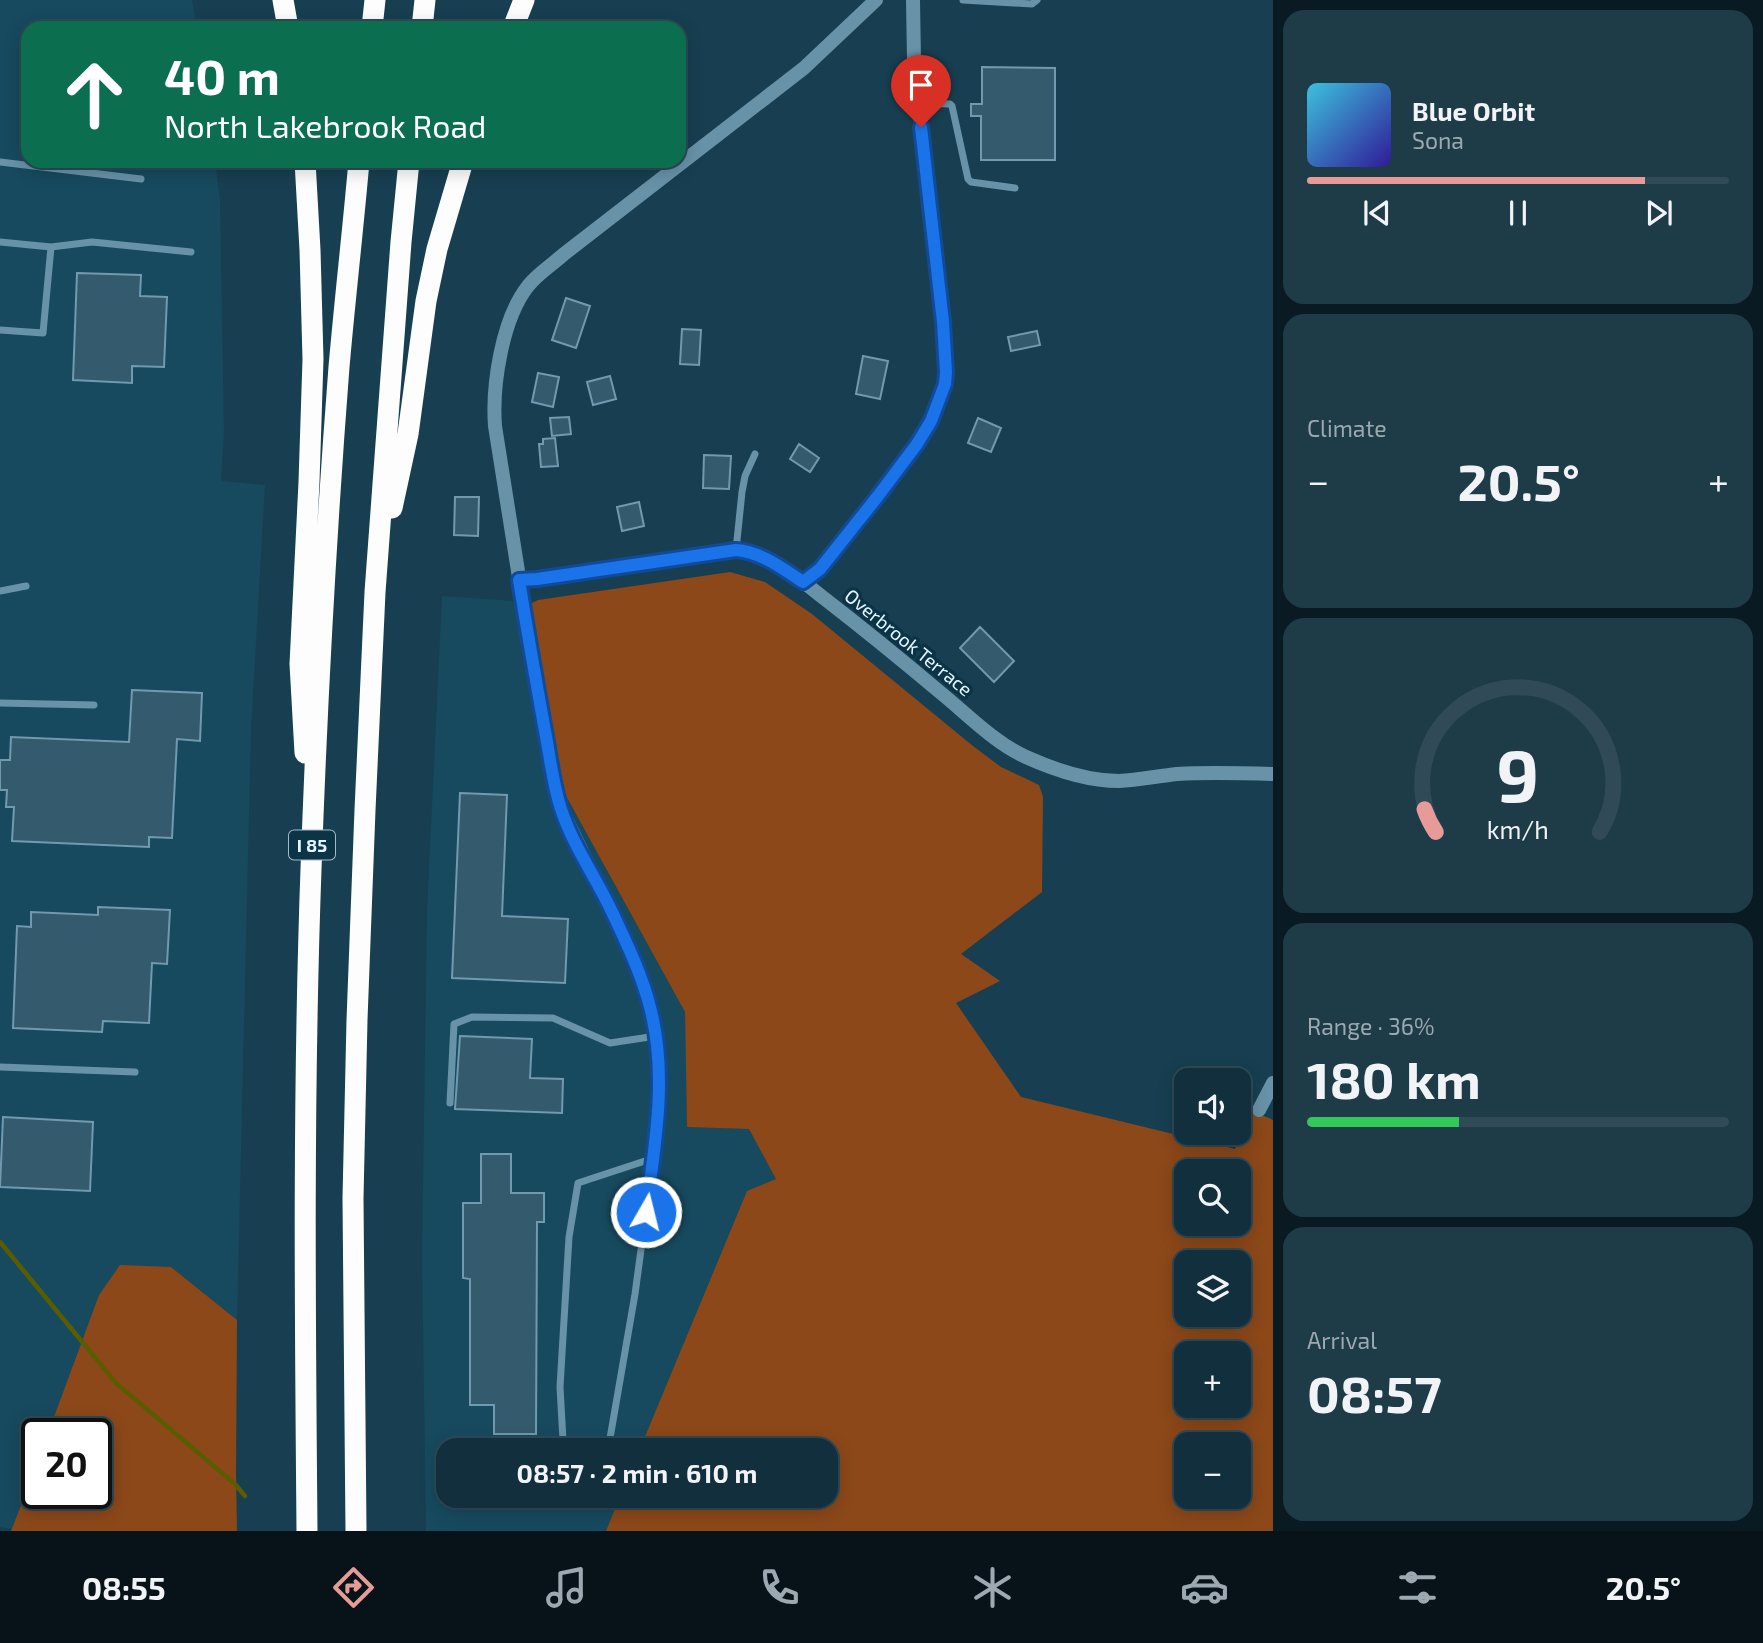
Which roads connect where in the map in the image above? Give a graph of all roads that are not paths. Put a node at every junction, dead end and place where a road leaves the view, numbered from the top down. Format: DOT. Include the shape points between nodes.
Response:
graph roads {
  1 [pos="283,0"];
  2 [pos="375,0"];
  3 [pos="425,0"];
  4 [pos="524,0"];
  5 [pos="876,0"];
  6 [pos="913,0"];
  7 [pos="963,0"];
  8 [pos="1037,0"];
  9 [pos="287,21"];
  10 [pos="373,21"];
  11 [pos="423,21"];
  12 [pos="516,21"];
  13 [pos="919,103"];
  14 [pos="686,159"];
  15 [pos="0,162"];
  16 [pos="21,163"];
  17 [pos="74,168"];
  18 [pos="305,168"];
  19 [pos="358,168"];
  20 [pos="408,168"];
  21 [pos="461,168"];
  22 [pos="675,168"];
  23 [pos="141,179"];
  24 [pos="1015,188"];
  25 [pos="0,242"];
  26 [pos="51,247"];
  27 [pos="191,252"];
  28 [pos="0,330"];
  29 [pos="755,454"];
  30 [pos="736,550"];
  31 [pos="519,580"];
  32 [pos="803,582"];
  33 [pos="26,586"];
  34 [pos="0,590"];
  35 [pos="374,592"];
  36 [pos="0,703"];
  37 [pos="94,705"];
  38 [pos="1273,774"];
  39 [pos="311,870"];
  40 [pos="656,1036"];
  41 [pos="0,1067"];
  42 [pos="135,1072"];
  43 [pos="1273,1083"];
  44 [pos="450,1103"];
  45 [pos="1259,1110"];
  46 [pos="658,1124"];
  47 [pos="654,1158"];
  48 [pos="307,1531"];
  49 [pos="356,1531"];
  1 -- 9 [label="highway"];
  2 -- 10 [label="highway"];
  3 -- 11 [label="highway"];
  4 -- 12 [label="highway"];
  5 -- 14 [label="street" via="804,68"];
  6 -- 13 [label="street"];
  7 -- 8 [label="lane" via="1032,4"];
  13 -- 24 [label="lane" via="952,106 971,182"];
  13 -- 32 [label="street" via="943,322 945,384 917,444 820,569"];
  15 -- 16 [label="lane"];
  17 -- 23 [label="lane"];
  18 -- 39 [label="highway" via="313,359 300,664"];
  19 -- 39 [label="highway, I 85" via="339,366"];
  20 -- 35 [label="highway, I 85"];
  21 -- 35 [label="highway" via="426,301 408,434"];
  22 -- 31 [label="street" via="529,284 514,307 504,339 494,407"];
  25 -- 26 [label="lane"];
  26 -- 27 [label="lane" via="92,242"];
  26 -- 28 [label="lane" via="43,333"];
  29 -- 30 [label="lane" via="742,492"];
  30 -- 31 [label="street, Overbrook Terrace"];
  30 -- 32 [label="street, Overbrook Terrace" via="766,559"];
  31 -- 40 [label="street" via="561,808 634,960"];
  32 -- 38 [label="street, Overbrook Terrace" via="985,730 1012,750 1046,765 1116,781"];
  33 -- 34 [label="lane"];
  35 -- 49 [label="highway, I 85" via="354,1157"];
  36 -- 37 [label="lane"];
  39 -- 48 [label="highway, I 85" via="304,1312"];
  40 -- 44 [label="lane" via="610,1043 553,1018 471,1017 454,1024"];
  40 -- 46 [label="street"];
  41 -- 42 [label="lane"];
  43 -- 45 [label="street"];
  46 -- 47 [label="lane"];
  47 -- 47 [label="lane" via="609,1444 563,1440 560,1387 569,1237 578,1183"];
}
